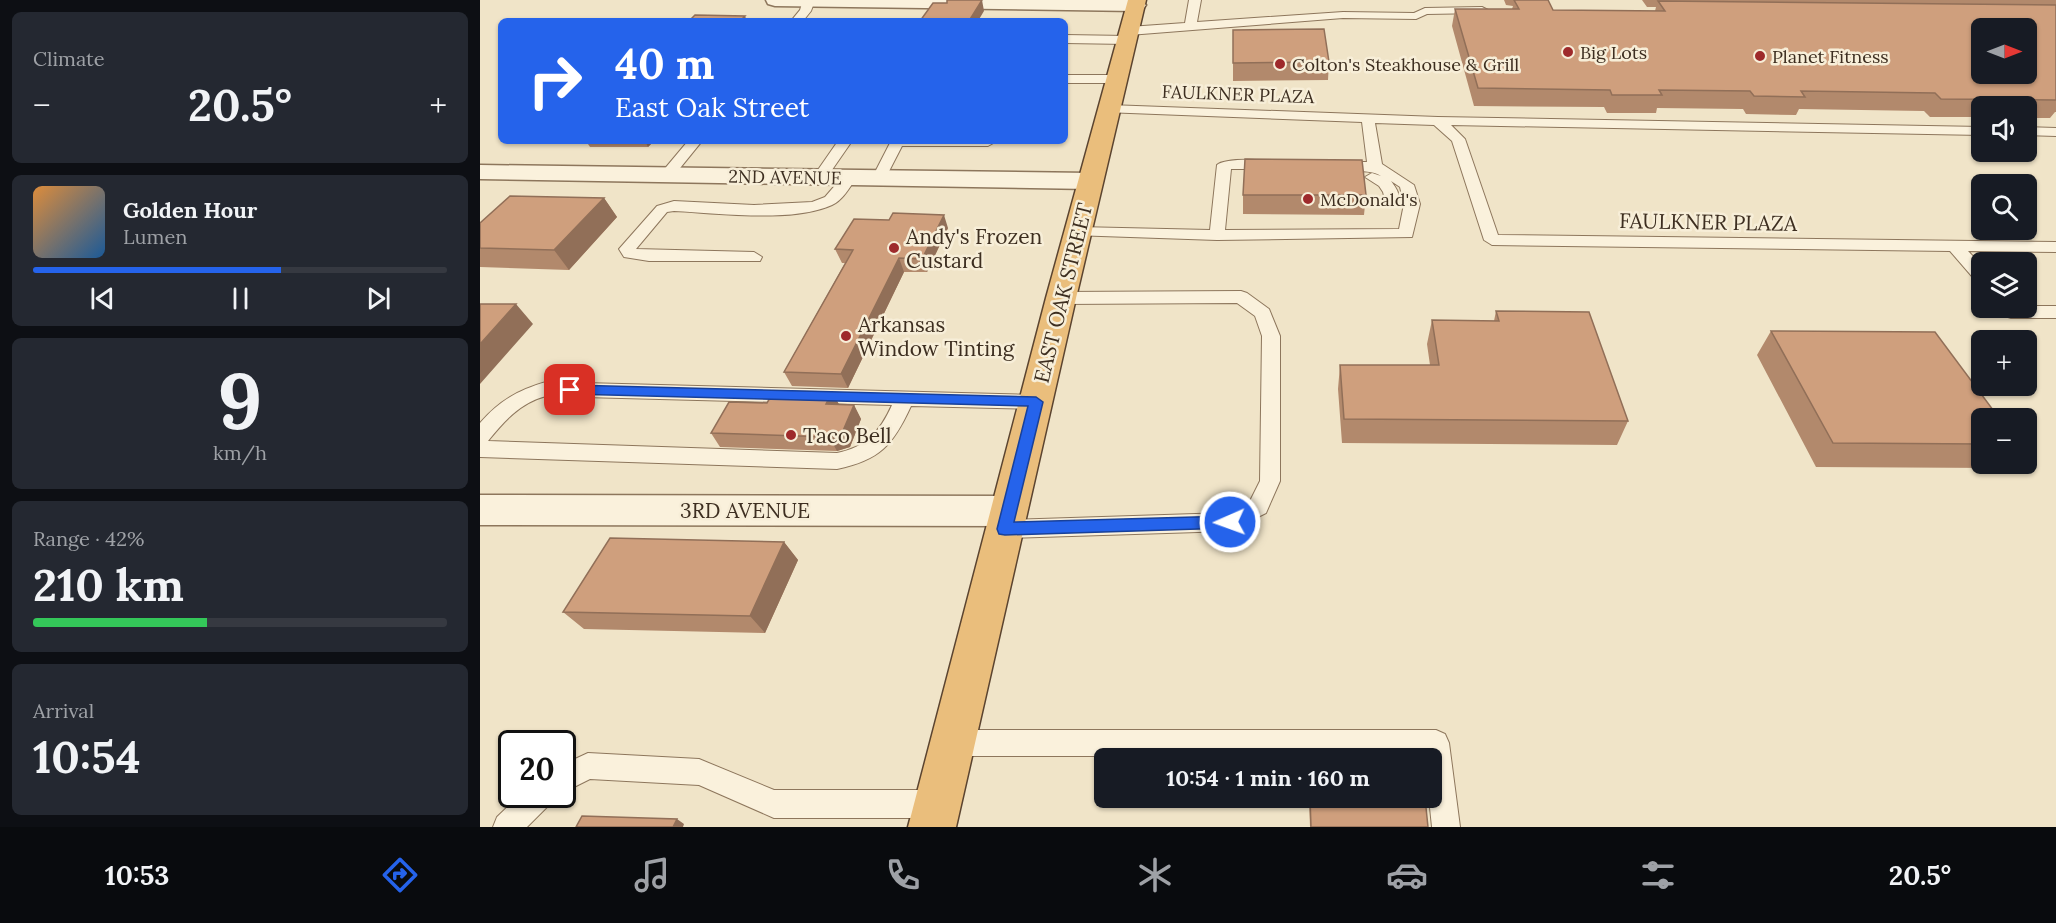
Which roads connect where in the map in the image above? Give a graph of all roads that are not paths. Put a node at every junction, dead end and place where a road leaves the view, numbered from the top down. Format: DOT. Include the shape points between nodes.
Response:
graph roads {
  1 [pos="775,0"];
  2 [pos="808,0"];
  3 [pos="1195,0"];
  4 [pos="1137,2"];
  5 [pos="1491,10"];
  6 [pos="799,18"];
  7 [pos="1190,27"];
  8 [pos="1128,36"];
  9 [pos="1068,39"];
  10 [pos="1068,79"];
  11 [pos="1117,79"];
  12 [pos="1109,109"];
  13 [pos="1368,119"];
  14 [pos="1438,121"];
  15 [pos="1971,130"];
  16 [pos="2037,131"];
  17 [pos="2056,132"];
  18 [pos="693,144"];
  19 [pos="843,144"];
  20 [pos="896,144"];
  21 [pos="1375,166"];
  22 [pos="1281,170"];
  23 [pos="480,172"];
  24 [pos="667,175"];
  25 [pos="820,177"];
  26 [pos="849,178"];
  27 [pos="879,178"];
  28 [pos="1090,182"];
  29 [pos="1078,232"];
  30 [pos="1217,235"];
  31 [pos="1245,235"];
  32 [pos="1955,246"];
  33 [pos="2056,247"];
  34 [pos="754,257"];
  35 [pos="1971,264"];
  36 [pos="1061,298"];
  37 [pos="2037,312"];
  38 [pos="2056,312"];
  39 [pos="905,397"];
  40 [pos="1036,402"];
  41 [pos="480,437"];
  42 [pos="480,449"];
  43 [pos="480,510"];
  44 [pos="1007,520"];
  45 [pos="952,743"];
  46 [pos="576,772"];
  47 [pos="526,808"];
  48 [pos="935,815"];
  49 [pos="507,827"];
  50 [pos="1446,827"];
  1 -- 2 [label="street"];
  2 -- 4 [label="street"];
  2 -- 6 [label="lane"];
  3 -- 7 [label="lane"];
  4 -- 8 [label="highway, EAST OAK STREET"];
  5 -- 7 [label="lane" via="1425,11 1416,16 1343,15"];
  7 -- 8 [label="lane"];
  8 -- 9 [label="lane"];
  8 -- 11 [label="highway, EAST OAK STREET"];
  10 -- 11 [label="lane"];
  11 -- 12 [label="highway, EAST OAK STREET"];
  12 -- 13 [label="lane, FAULKNER PLAZA"];
  12 -- 28 [label="highway, EAST OAK STREET"];
  13 -- 14 [label="lane, FAULKNER PLAZA"];
  13 -- 21 [label="lane"];
  14 -- 15 [label="lane, FAULKNER PLAZA"];
  14 -- 32 [label="lane, FAULKNER PLAZA" via="1458,139 1492,240"];
  16 -- 17 [label="lane"];
  18 -- 24 [label="lane"];
  19 -- 25 [label="lane"];
  20 -- 27 [label="lane"];
  21 -- 31 [label="lane" via="1407,185 1412,204 1406,234"];
  21 -- 31 [label="lane" via="1321,171 1371,177 1384,183 1391,192 1384,210 1370,225 1275,226"];
  22 -- 30 [label="lane" via="1223,175"];
  23 -- 24 [label="street, 2ND AVENUE"];
  24 -- 25 [label="street, 2ND AVENUE"];
  25 -- 26 [label="street, 2ND AVENUE"];
  26 -- 27 [label="street, 2ND AVENUE"];
  26 -- 34 [label="lane" via="830,201 817,206 662,209 627,249 649,256"];
  27 -- 28 [label="street, 2ND AVENUE"];
  28 -- 29 [label="highway, EAST OAK STREET"];
  29 -- 30 [label="lane"];
  29 -- 36 [label="highway, EAST OAK STREET"];
  30 -- 31 [label="lane"];
  32 -- 33 [label="lane, FAULKNER PLAZA"];
  32 -- 35 [label="lane"];
  36 -- 40 [label="highway, EAST OAK STREET"];
  36 -- 44 [label="lane" via="1241,297 1263,313 1271,336 1270,481 1258,507 1230,522"];
  37 -- 38 [label="lane"];
  39 -- 40 [label="lane"];
  39 -- 41 [label="lane" via="546,389 525,394 509,404"];
  39 -- 42 [label="lane" via="882,440 871,452 857,458"];
  40 -- 44 [label="highway, EAST OAK STREET"];
  43 -- 44 [label="street, 3RD AVENUE"];
  44 -- 45 [label="highway, EAST OAK STREET"];
  45 -- 48 [label="highway, EAST OAK STREET"];
  45 -- 50 [label="lane" via="1436,743"];
  46 -- 48 [label="lane" via="588,766 699,772 774,804"];
  47 -- 49 [label="lane"];
}
